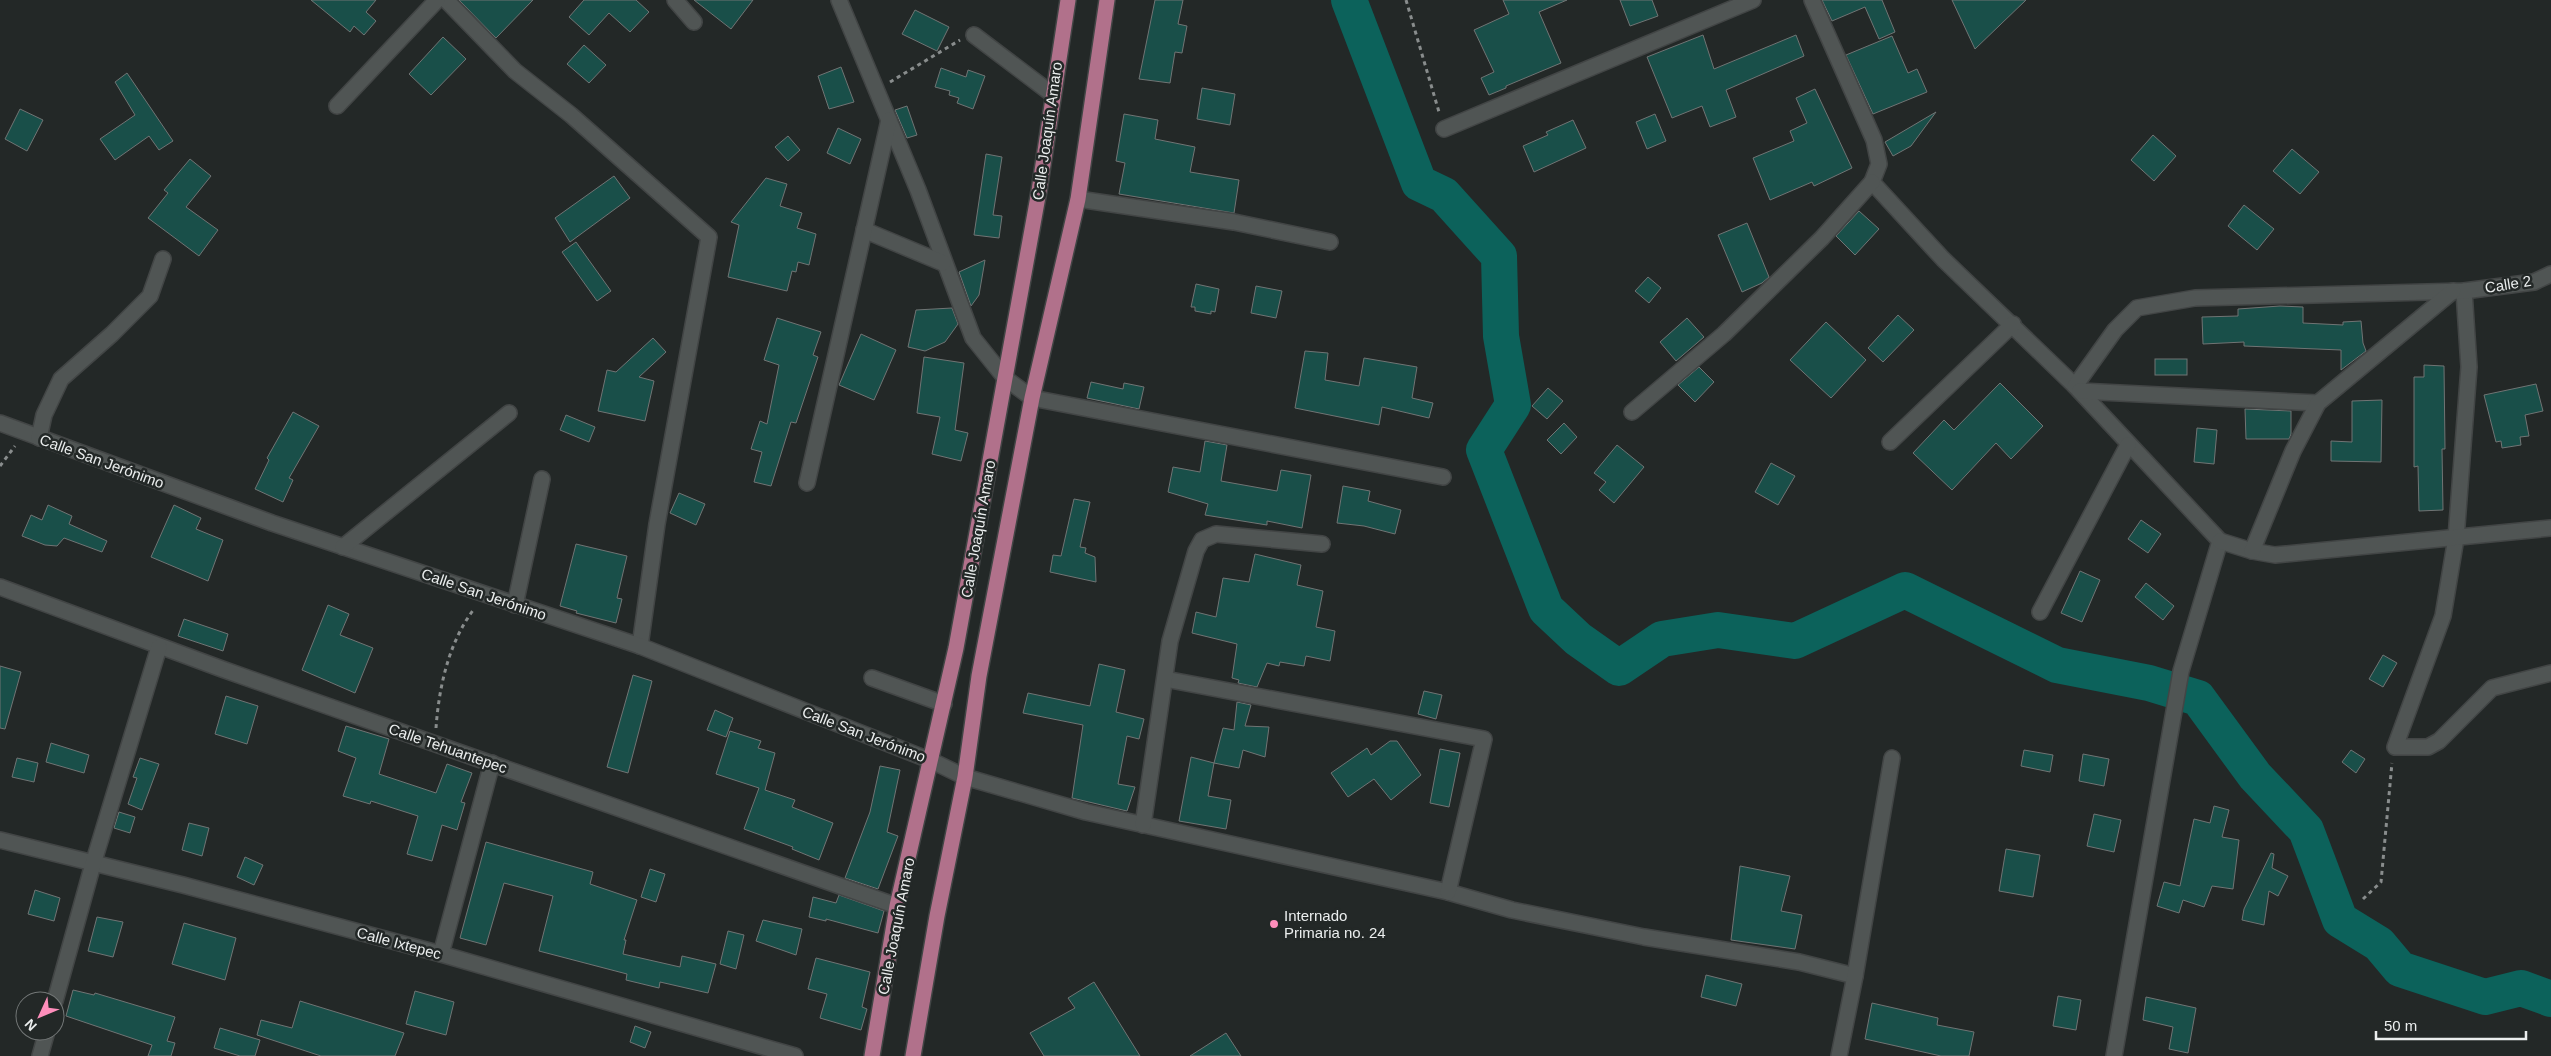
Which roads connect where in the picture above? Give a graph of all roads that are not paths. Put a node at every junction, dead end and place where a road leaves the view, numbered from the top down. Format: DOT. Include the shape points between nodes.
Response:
graph roads {
  1 [pos="437,0"];
  2 [pos="446,0"];
  3 [pos="675,0"];
  4 [pos="1068,0"];
  5 [pos="1107,0"];
  6 [pos="1753,0"];
  7 [pos="1812,0"];
  8 [pos="843,2"];
  9 [pos="694,22"];
  10 [pos="974,35"];
  11 [pos="1052,94"];
  12 [pos="337,106"];
  13 [pos="889,120"];
  14 [pos="1444,129"];
  15 [pos="1872,182"];
  16 [pos="1078,199"];
  17 [pos="864,230"];
  18 [pos="1330,242"];
  19 [pos="163,259"];
  20 [pos="943,263"];
  21 [pos="2551,274"];
  22 [pos="2458,291"];
  23 [pos="2013,324"];
  24 [pos="1005,378"];
  25 [pos="2077,388"];
  26 [pos="1032,398"];
  27 [pos="2318,403"];
  28 [pos="1632,412"];
  29 [pos="508,413"];
  30 [pos="0,423"];
  31 [pos="33,435"];
  32 [pos="1890,442"];
  33 [pos="2128,445"];
  34 [pos="1442,476"];
  35 [pos="542,479"];
  36 [pos="808,483"];
  37 [pos="2551,528"];
  38 [pos="2456,538"];
  39 [pos="2220,542"];
  40 [pos="1322,544"];
  41 [pos="342,547"];
  42 [pos="2252,551"];
  43 [pos="0,587"];
  44 [pos="515,605"];
  45 [pos="2040,612"];
  46 [pos="640,646"];
  47 [pos="159,647"];
  48 [pos="2551,673"];
  49 [pos="872,678"];
  50 [pos="1165,679"];
  51 [pos="944,704"];
  52 [pos="1892,758"];
  53 [pos="932,760"];
  54 [pos="492,763"];
  55 [pos="965,777"];
  56 [pos="1143,825"];
  57 [pos="0,840"];
  58 [pos="93,864"];
  59 [pos="1448,892"];
  60 [pos="897,906"];
  61 [pos="441,954"];
  62 [pos="1855,976"];
  63 [pos="58,991"];
  64 [pos="44,1041"];
  65 [pos="40,1056"];
  66 [pos="795,1056"];
  67 [pos="872,1056"];
  68 [pos="913,1056"];
  69 [pos="1839,1056"];
  70 [pos="2114,1056"];
  1 -- 12 [label="street"];
  2 -- 46 [label="street" via="515,71 571,115 709,237 657,524"];
  3 -- 9 [label="street"];
  4 -- 11 [label="main road, Calle Joaquín Amaro"];
  5 -- 16 [label="main road, Calle Joaquín Amaro"];
  6 -- 14 [label="street"];
  7 -- 15 [label="street" via="1874,140 1880,164"];
  8 -- 13 [label="street"];
  10 -- 11 [label="street"];
  11 -- 24 [label="main road, Calle Joaquín Amaro" via="1039,191"];
  13 -- 17 [label="street"];
  13 -- 20 [label="street"];
  15 -- 23 [label="street" via="1943,259"];
  15 -- 28 [label="street" via="1822,238 1724,334"];
  16 -- 18 [label="street" via="1234,222"];
  16 -- 26 [label="main road, Calle Joaquín Amaro"];
  17 -- 20 [label="street"];
  17 -- 36 [label="street"];
  19 -- 31 [label="street" via="150,296 61,378"];
  20 -- 24 [label="street" via="973,338"];
  21 -- 22 [label="street, Calle 2" via="2534,282"];
  22 -- 25 [label="street, Calle 2" via="2196,298 2137,308 2115,330"];
  22 -- 27 [label="street"];
  22 -- 38 [label="street" via="2469,367"];
  23 -- 25 [label="street"];
  23 -- 32 [label="street"];
  24 -- 26 [label="street"];
  24 -- 51 [label="main road, Calle Joaquín Amaro"];
  25 -- 27 [label="street"];
  25 -- 33 [label="street"];
  26 -- 34 [label="street"];
  26 -- 55 [label="main road, Calle Joaquín Amaro" via="979,676"];
  27 -- 42 [label="street" via="2293,451"];
  29 -- 41 [label="street"];
  30 -- 31 [label="street, Calle San Jerónimo"];
  31 -- 41 [label="street, Calle San Jerónimo"];
  33 -- 39 [label="street"];
  33 -- 45 [label="street"];
  35 -- 44 [label="street"];
  37 -- 38 [label="street"];
  38 -- 42 [label="street" via="2275,555"];
  38 -- 48 [label="street" via="2442,616 2395,748 2428,747 2439,741 2492,688"];
  39 -- 42 [label="street"];
  39 -- 70 [label="street" via="2181,671"];
  40 -- 50 [label="street" via="1216,534 1202,540 1170,641"];
  41 -- 44 [label="street, Calle San Jerónimo"];
  43 -- 47 [label="street, Calle Tehuantepec"];
  44 -- 46 [label="street, Calle San Jerónimo"];
  46 -- 53 [label="street, Calle San Jerónimo"];
  47 -- 54 [label="street, Calle Tehuantepec"];
  47 -- 58 [label="street"];
  49 -- 51 [label="street"];
  50 -- 56 [label="street"];
  50 -- 59 [label="street" via="1484,739"];
  51 -- 53 [label="main road, Calle Joaquín Amaro"];
  52 -- 62 [label="street"];
  53 -- 55 [label="street, Calle San Jerónimo"];
  53 -- 60 [label="main road, Calle Joaquín Amaro"];
  54 -- 60 [label="street, Calle Tehuantepec"];
  54 -- 61 [label="street"];
  55 -- 56 [label="street, Calle San Jerónimo"];
  55 -- 68 [label="main road, Calle Joaquín Amaro"];
  56 -- 59 [label="street, Calle San Jerónimo"];
  57 -- 58 [label="street, Calle Ixtepec"];
  58 -- 61 [label="street, Calle Ixtepec"];
  58 -- 63 [label="street"];
  59 -- 62 [label="street, Calle San Jerónimo" via="1512,910 1644,937 1799,962"];
  60 -- 67 [label="main road, Calle Joaquín Amaro"];
  61 -- 66 [label="street, Calle Ixtepec"];
  62 -- 69 [label="street"];
  64 -- 65 [label="street"];
}
